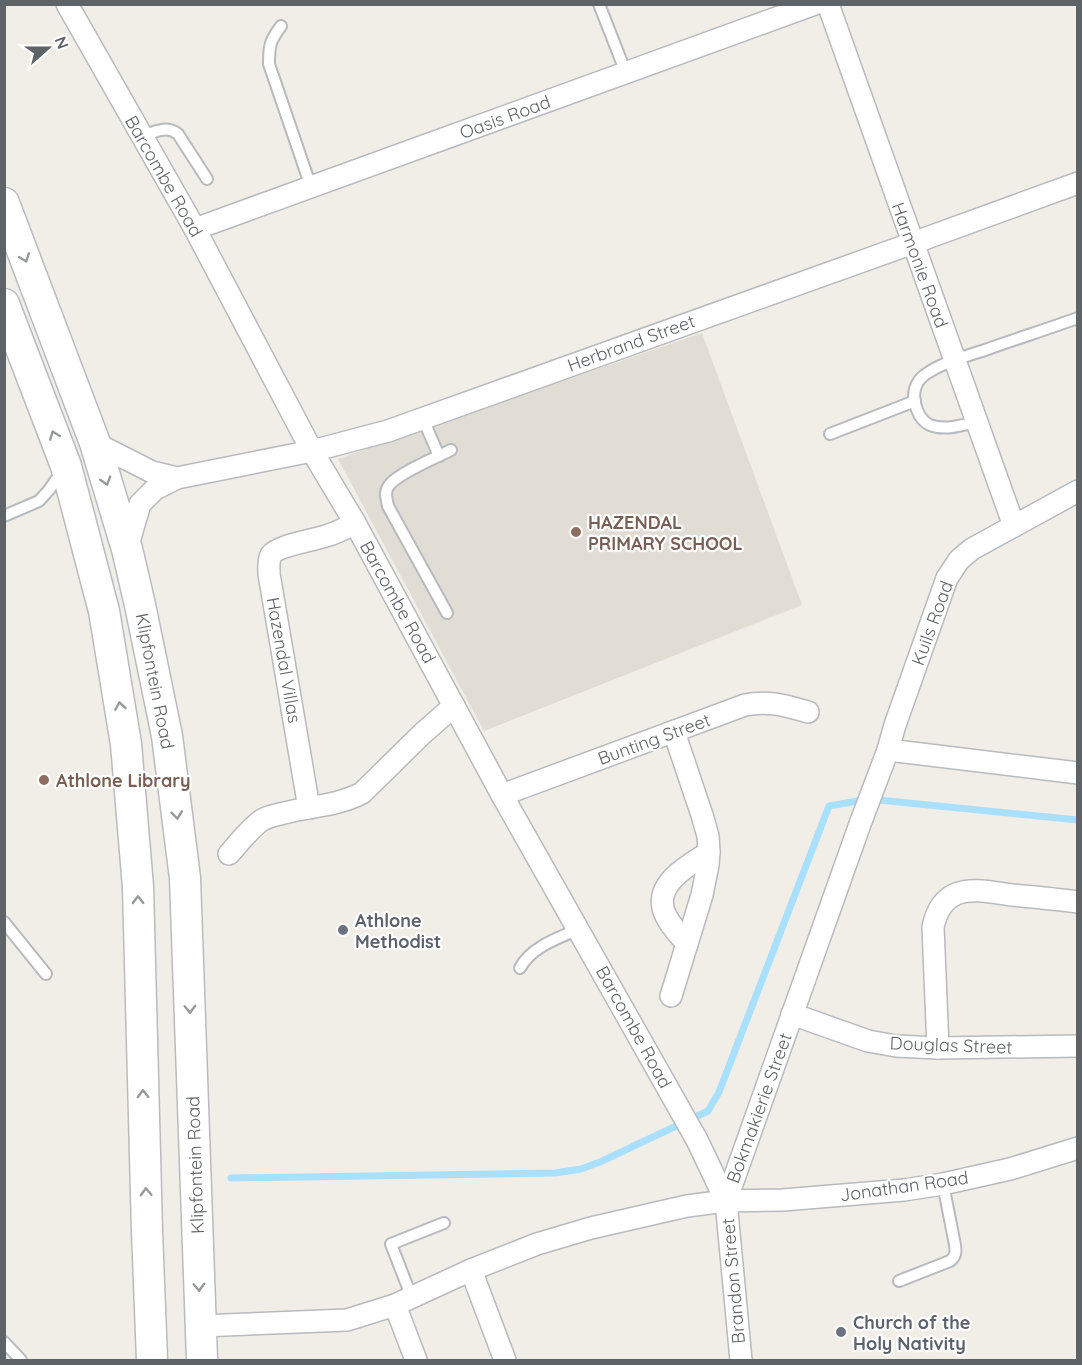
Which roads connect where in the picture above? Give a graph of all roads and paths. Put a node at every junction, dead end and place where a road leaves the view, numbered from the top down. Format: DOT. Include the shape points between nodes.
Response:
graph roads {
  1 [pos="67,4"];
  2 [pos="599,4"];
  3 [pos="815,4"];
  4 [pos="828,4"];
  5 [pos="281,26"];
  6 [pos="626,73"];
  7 [pos="142,136"];
  8 [pos="207,179"];
  9 [pos="1077,183"];
  10 [pos="311,187"];
  11 [pos="4,203"];
  12 [pos="195,229"];
  13 [pos="913,243"];
  14 [pos="4,304"];
  15 [pos="1077,318"];
  16 [pos="954,360"];
  17 [pos="915,401"];
  18 [pos="423,419"];
  19 [pos="976,422"];
  20 [pos="830,434"];
  21 [pos="95,443"];
  22 [pos="451,450"];
  23 [pos="312,451"];
  24 [pos="439,456"];
  25 [pos="66,466"];
  26 [pos="177,478"];
  27 [pos="1077,491"];
  28 [pos="4,516"];
  29 [pos="355,523"];
  30 [pos="1014,526"];
  31 [pos="127,549"];
  32 [pos="447,613"];
  33 [pos="454,706"];
  34 [pos="808,712"];
  35 [pos="674,732"];
  36 [pos="888,750"];
  37 [pos="1077,773"];
  38 [pos="502,795"];
  39 [pos="309,808"];
  40 [pos="709,852"];
  41 [pos="229,854"];
  42 [pos="1077,902"];
  43 [pos="4,922"];
  44 [pos="579,929"];
  45 [pos="687,944"];
  46 [pos="520,968"];
  47 [pos="46,974"];
  48 [pos="671,996"];
  49 [pos="792,1014"];
  50 [pos="1077,1046"];
  51 [pos="938,1048"];
  52 [pos="1077,1148"];
  53 [pos="943,1184"];
  54 [pos="726,1201"];
  55 [pos="444,1223"];
  56 [pos="471,1270"];
  57 [pos="899,1281"];
  58 [pos="403,1301"];
  59 [pos="200,1326"];
  60 [pos="4,1342"];
  61 [pos="21,1360"];
  62 [pos="152,1360"];
  63 [pos="202,1360"];
  64 [pos="416,1360"];
  65 [pos="506,1360"];
  66 [pos="741,1360"];
  1 -- 7 [label="street, Barcombe Road"];
  2 -- 6 [label="lane"];
  3 -- 6 [label="street, Oasis Road"];
  4 -- 13 [label="street, Harmonie Road"];
  5 -- 10 [label="lane" via="272,39 269,64"];
  6 -- 10 [label="street, Oasis Road"];
  7 -- 8 [label="lane" via="171,129"];
  7 -- 12 [label="street, Barcombe Road"];
  9 -- 13 [label="street, Herbrand Street"];
  10 -- 12 [label="street, Oasis Road"];
  11 -- 21 [label="main road, Klipfontein Road, one-way"];
  12 -- 23 [label="street, Barcombe Road"];
  13 -- 16 [label="street, Harmonie Road"];
  13 -- 18 [label="street, Herbrand Street"];
  25 -- 14 [label="main road, Klipfontein Road, one-way"];
  15 -- 16 [label="lane"];
  16 -- 17 [label="lane" via="919,378"];
  16 -- 19 [label="street, Harmonie Road"];
  17 -- 19 [label="lane" via="923,420 930,425 952,427"];
  17 -- 20 [label="lane"];
  18 -- 23 [label="street, Herbrand Street"];
  18 -- 24 [label="lane"];
  19 -- 30 [label="street, Harmonie Road"];
  21 -- 26 [label="street, Herbrand Street" via="152,472"];
  21 -- 31 [label="main road, Klipfontein Road, one-way"];
  22 -- 24 [label="lane"];
  23 -- 26 [label="street, Herbrand Street"];
  23 -- 29 [label="street, Barcombe Road"];
  24 -- 32 [label="lane" via="395,479 386,495 388,506"];
  25 -- 28 [label="lane" via="39,501"];
  62 -- 25 [label="main road, Klipfontein Road, one-way" via="138,887 126,744 104,611"];
  26 -- 31 [label="street, Herbrand Street" via="155,489 140,504"];
  27 -- 30 [label="street, Kuils Road"];
  29 -- 33 [label="street, Barcombe Road"];
  29 -- 39 [label="street, Hazendal Villas" via="331,535 278,549 269,562"];
  30 -- 36 [label="street, Kuils Road" via="972,549 952,568"];
  31 -- 59 [label="main road, Klipfontein Road, one-way" via="167,736 185,878"];
  33 -- 38 [label="street, Barcombe Road"];
  33 -- 39 [label="street" via="362,793 337,804"];
  34 -- 35 [label="street, Bunting Street" via="758,702"];
  35 -- 38 [label="street, Bunting Street"];
  35 -- 40 [label="street" via="702,815"];
  36 -- 37 [label="street"];
  36 -- 49 [label="street, Bokmakierie Street"];
  38 -- 44 [label="street, Barcombe Road"];
  39 -- 41 [label="street" via="260,821"];
  40 -- 45 [label="street" via="702,895"];
  40 -- 45 [label="street" via="680,873 663,894 663,908"];
  42 -- 51 [label="street" via="979,891 962,892 945,901 933,927"];
  43 -- 47 [label="lane"];
  44 -- 46 [label="lane" via="529,955"];
  44 -- 54 [label="street, Barcombe Road" via="698,1140"];
  45 -- 48 [label="street"];
  49 -- 51 [label="street, Douglas Street" via="868,1041"];
  49 -- 54 [label="street, Bokmakierie Street"];
  50 -- 51 [label="street, Douglas Street"];
  52 -- 53 [label="street, Jonathan Road"];
  53 -- 54 [label="street, Jonathan Road" via="783,1200"];
  53 -- 57 [label="lane" via="954,1257"];
  54 -- 56 [label="street, Bokmakierie Street" via="591,1228"];
  54 -- 66 [label="street, Brandon Street"];
  55 -- 58 [label="lane" via="391,1244"];
  56 -- 58 [label="street, Bokmakierie Street"];
  56 -- 65 [label="street"];
  58 -- 59 [label="street, Bokmakierie Street" via="347,1320"];
  58 -- 64 [label="street"];
  59 -- 63 [label="main road, Klipfontein Road"];
  60 -- 61 [label="lane"];
}
